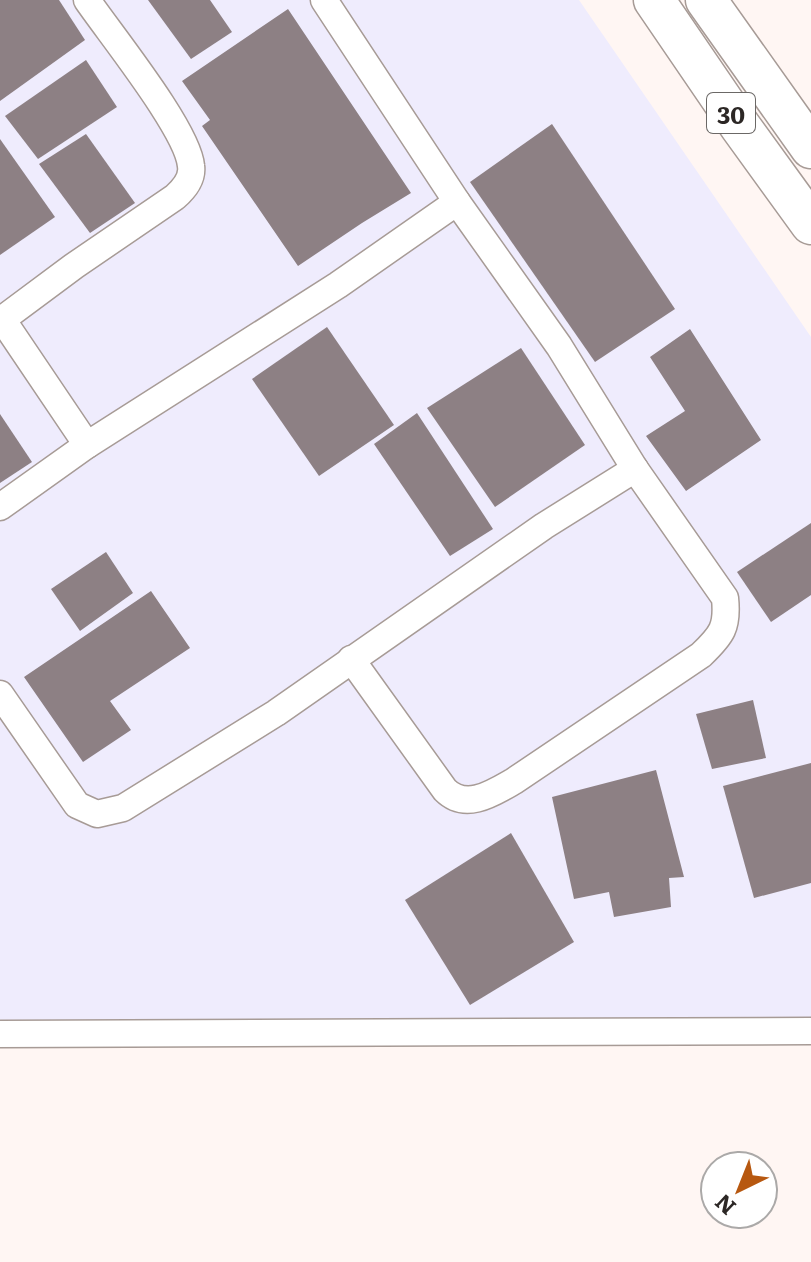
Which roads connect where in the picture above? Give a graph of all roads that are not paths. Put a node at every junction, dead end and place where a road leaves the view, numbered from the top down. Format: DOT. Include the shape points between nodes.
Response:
graph roads {
  1 [pos="87,0"];
  2 [pos="324,0"];
  3 [pos="654,0"];
  4 [pos="706,0"];
  5 [pos="811,148"];
  6 [pos="457,202"];
  7 [pos="811,224"];
  8 [pos="1,320"];
  9 [pos="87,445"];
  10 [pos="635,469"];
  11 [pos="0,507"];
  12 [pos="351,659"];
  13 [pos="0,694"];
  14 [pos="811,1031"];
  15 [pos="0,1034"];
  1 -- 8 [label="street" via="183,138 192,170 185,189 175,197"];
  2 -- 6 [label="street"];
  3 -- 7 [label="highway, 30"];
  4 -- 5 [label="highway, 30"];
  6 -- 9 [label="street" via="338,285"];
  6 -- 10 [label="street" via="559,346"];
  8 -- 9 [label="street"];
  9 -- 11 [label="street"];
  10 -- 12 [label="street"];
  10 -- 12 [label="street" via="725,598 722,633 670,679 514,781 482,798 461,800 445,790"];
  12 -- 13 [label="street" via="170,780 123,808 97,814 77,805"];
  14 -- 15 [label="street"];
}
